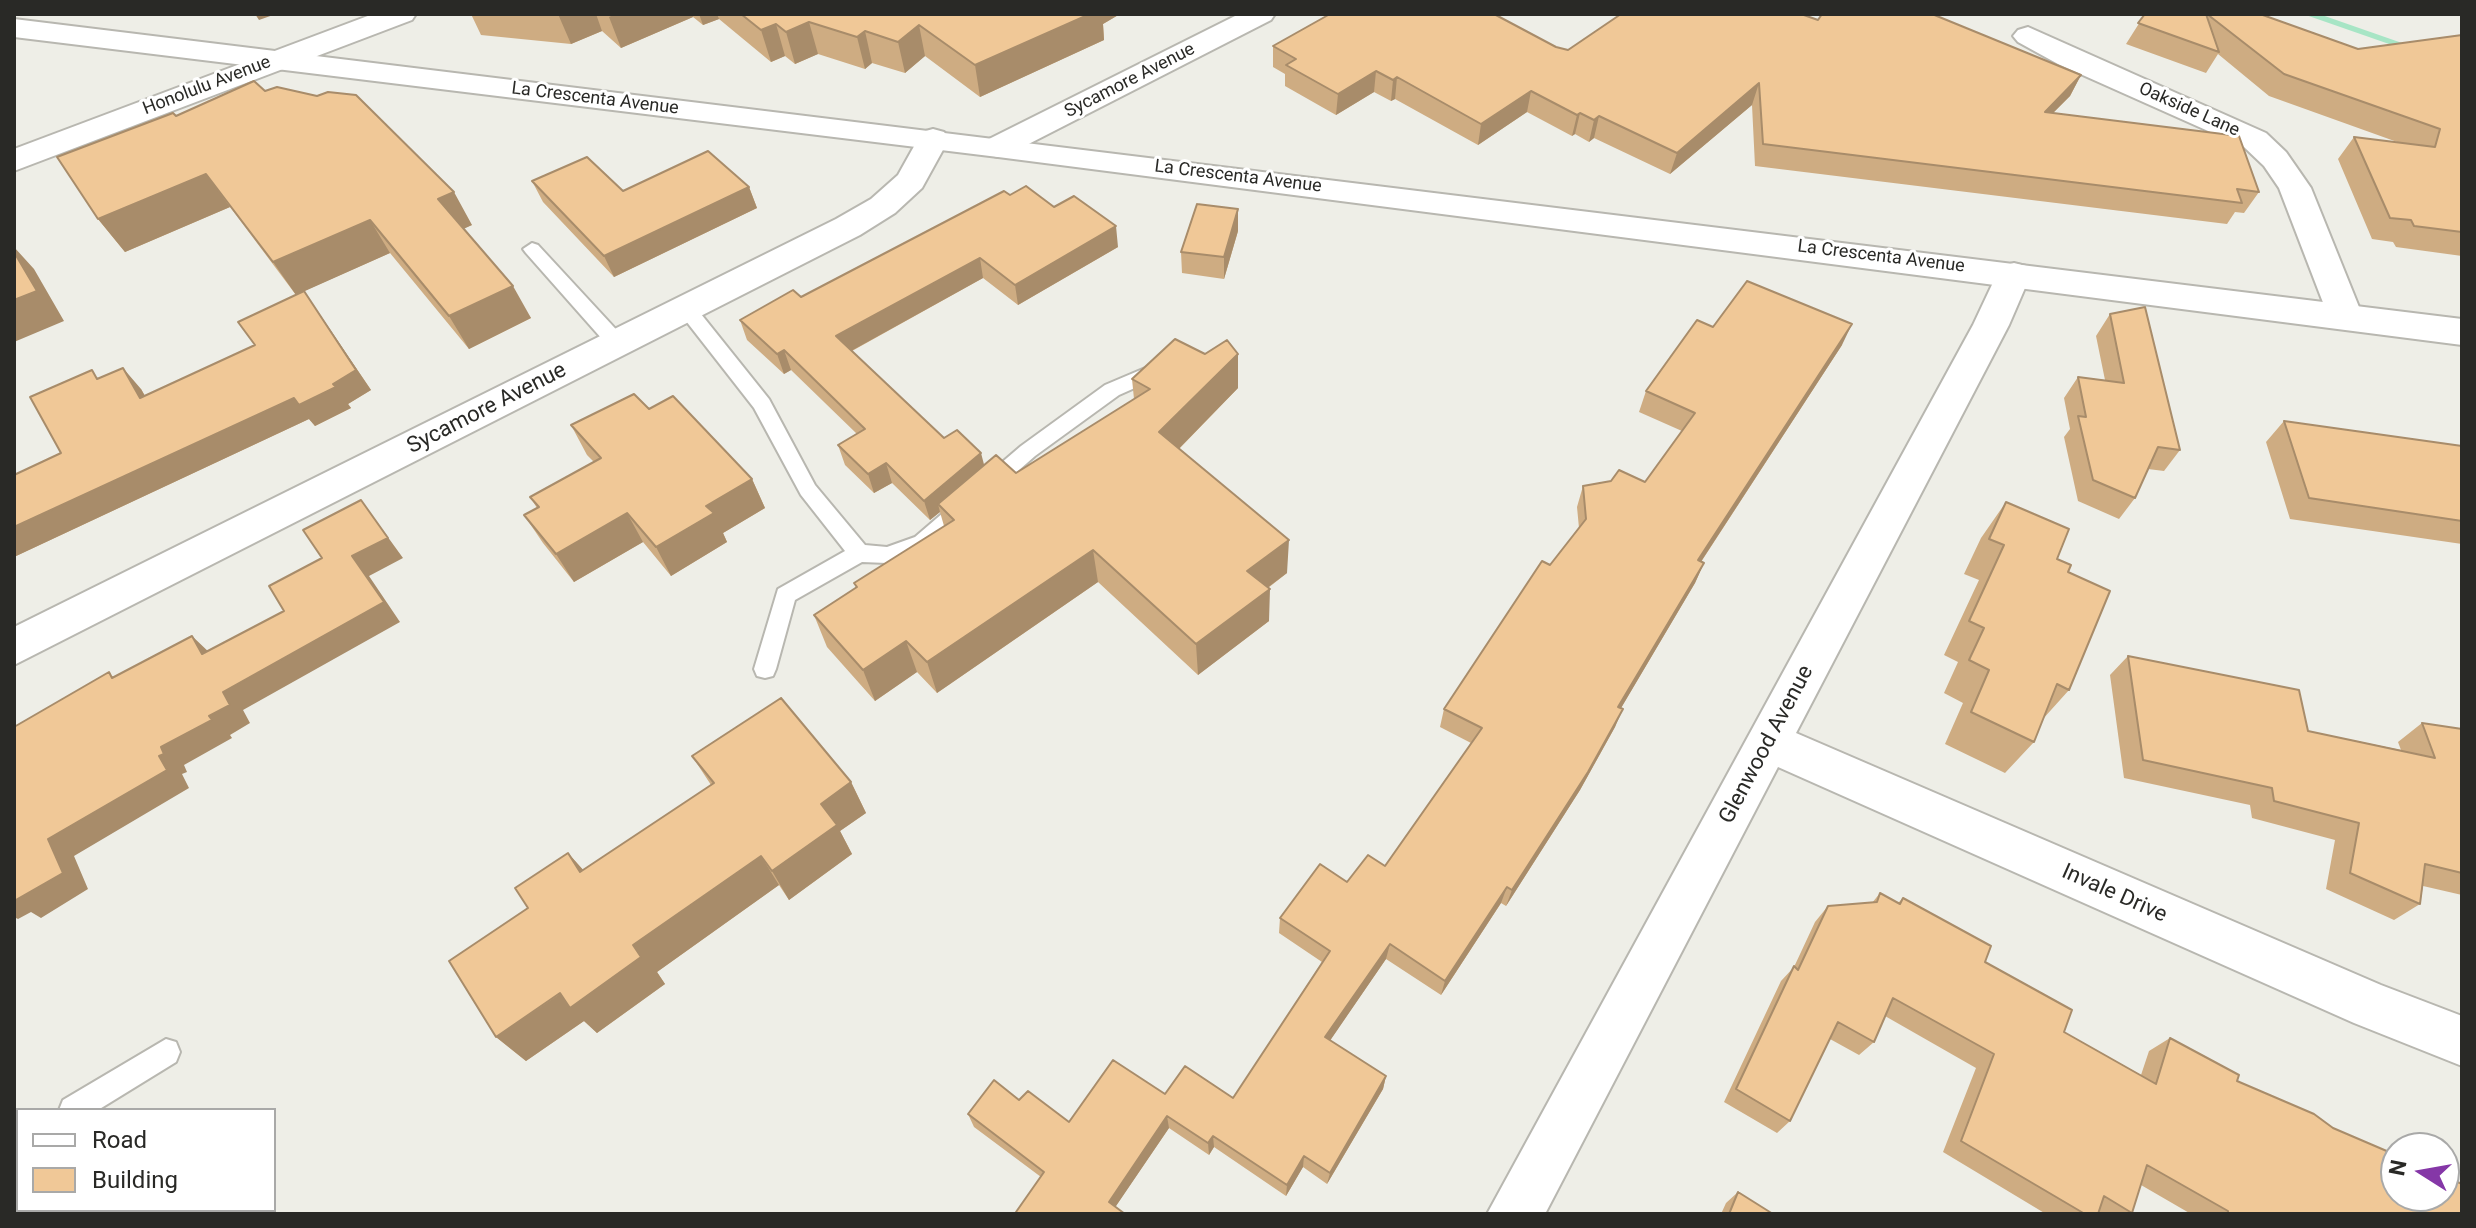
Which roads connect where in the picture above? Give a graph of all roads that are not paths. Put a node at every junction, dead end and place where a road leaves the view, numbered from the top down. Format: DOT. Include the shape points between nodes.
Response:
graph roads {
  1 [pos="401,14"];
  2 [pos="1261,14"];
  3 [pos="14,28"];
  4 [pos="2028,36"];
  5 [pos="277,60"];
  6 [pos="933,139"];
  7 [pos="998,147"];
  8 [pos="14,161"];
  9 [pos="532,249"];
  10 [pos="2014,274"];
  11 [pos="686,308"];
  12 [pos="2345,317"];
  13 [pos="2462,332"];
  14 [pos="617,343"];
  15 [pos="1181,360"];
  16 [pos="859,553"];
  17 [pos="14,647"];
  18 [pos="765,669"];
  19 [pos="1768,742"];
  20 [pos="2462,1041"];
  21 [pos="166,1052"];
  22 [pos="76,1108"];
  23 [pos="1515,1214"];
  1 -- 5 [label="main road, Honolulu Avenue"];
  2 -- 7 [label="street, Sycamore Avenue"];
  3 -- 5 [label="main road, La Crescenta Avenue"];
  4 -- 12 [label="street, Oakside Lane" via="2255,140 2295,188"];
  5 -- 6 [label="main road, La Crescenta Avenue"];
  5 -- 8 [label="main road, Honolulu Avenue"];
  6 -- 7 [label="main road, La Crescenta Avenue"];
  6 -- 11 [label="street, Sycamore Avenue" via="911,181 883,206"];
  7 -- 10 [label="main road, La Crescenta Avenue"];
  9 -- 14 [label="lane"];
  10 -- 12 [label="main road, La Crescenta Avenue"];
  10 -- 19 [label="street, Glenwood Avenue"];
  11 -- 14 [label="street, Sycamore Avenue"];
  11 -- 16 [label="lane" via="762,404 808,490"];
  12 -- 13 [label="main road, La Crescenta Avenue"];
  14 -- 17 [label="street, Sycamore Avenue"];
  15 -- 16 [label="lane" via="1112,390 1028,451 922,543 887,555"];
  16 -- 18 [label="lane" via="786,595"];
  19 -- 20 [label="street, Invale Drive"];
  19 -- 23 [label="street, Glenwood Avenue"];
  21 -- 22 [label="lane"];
}
